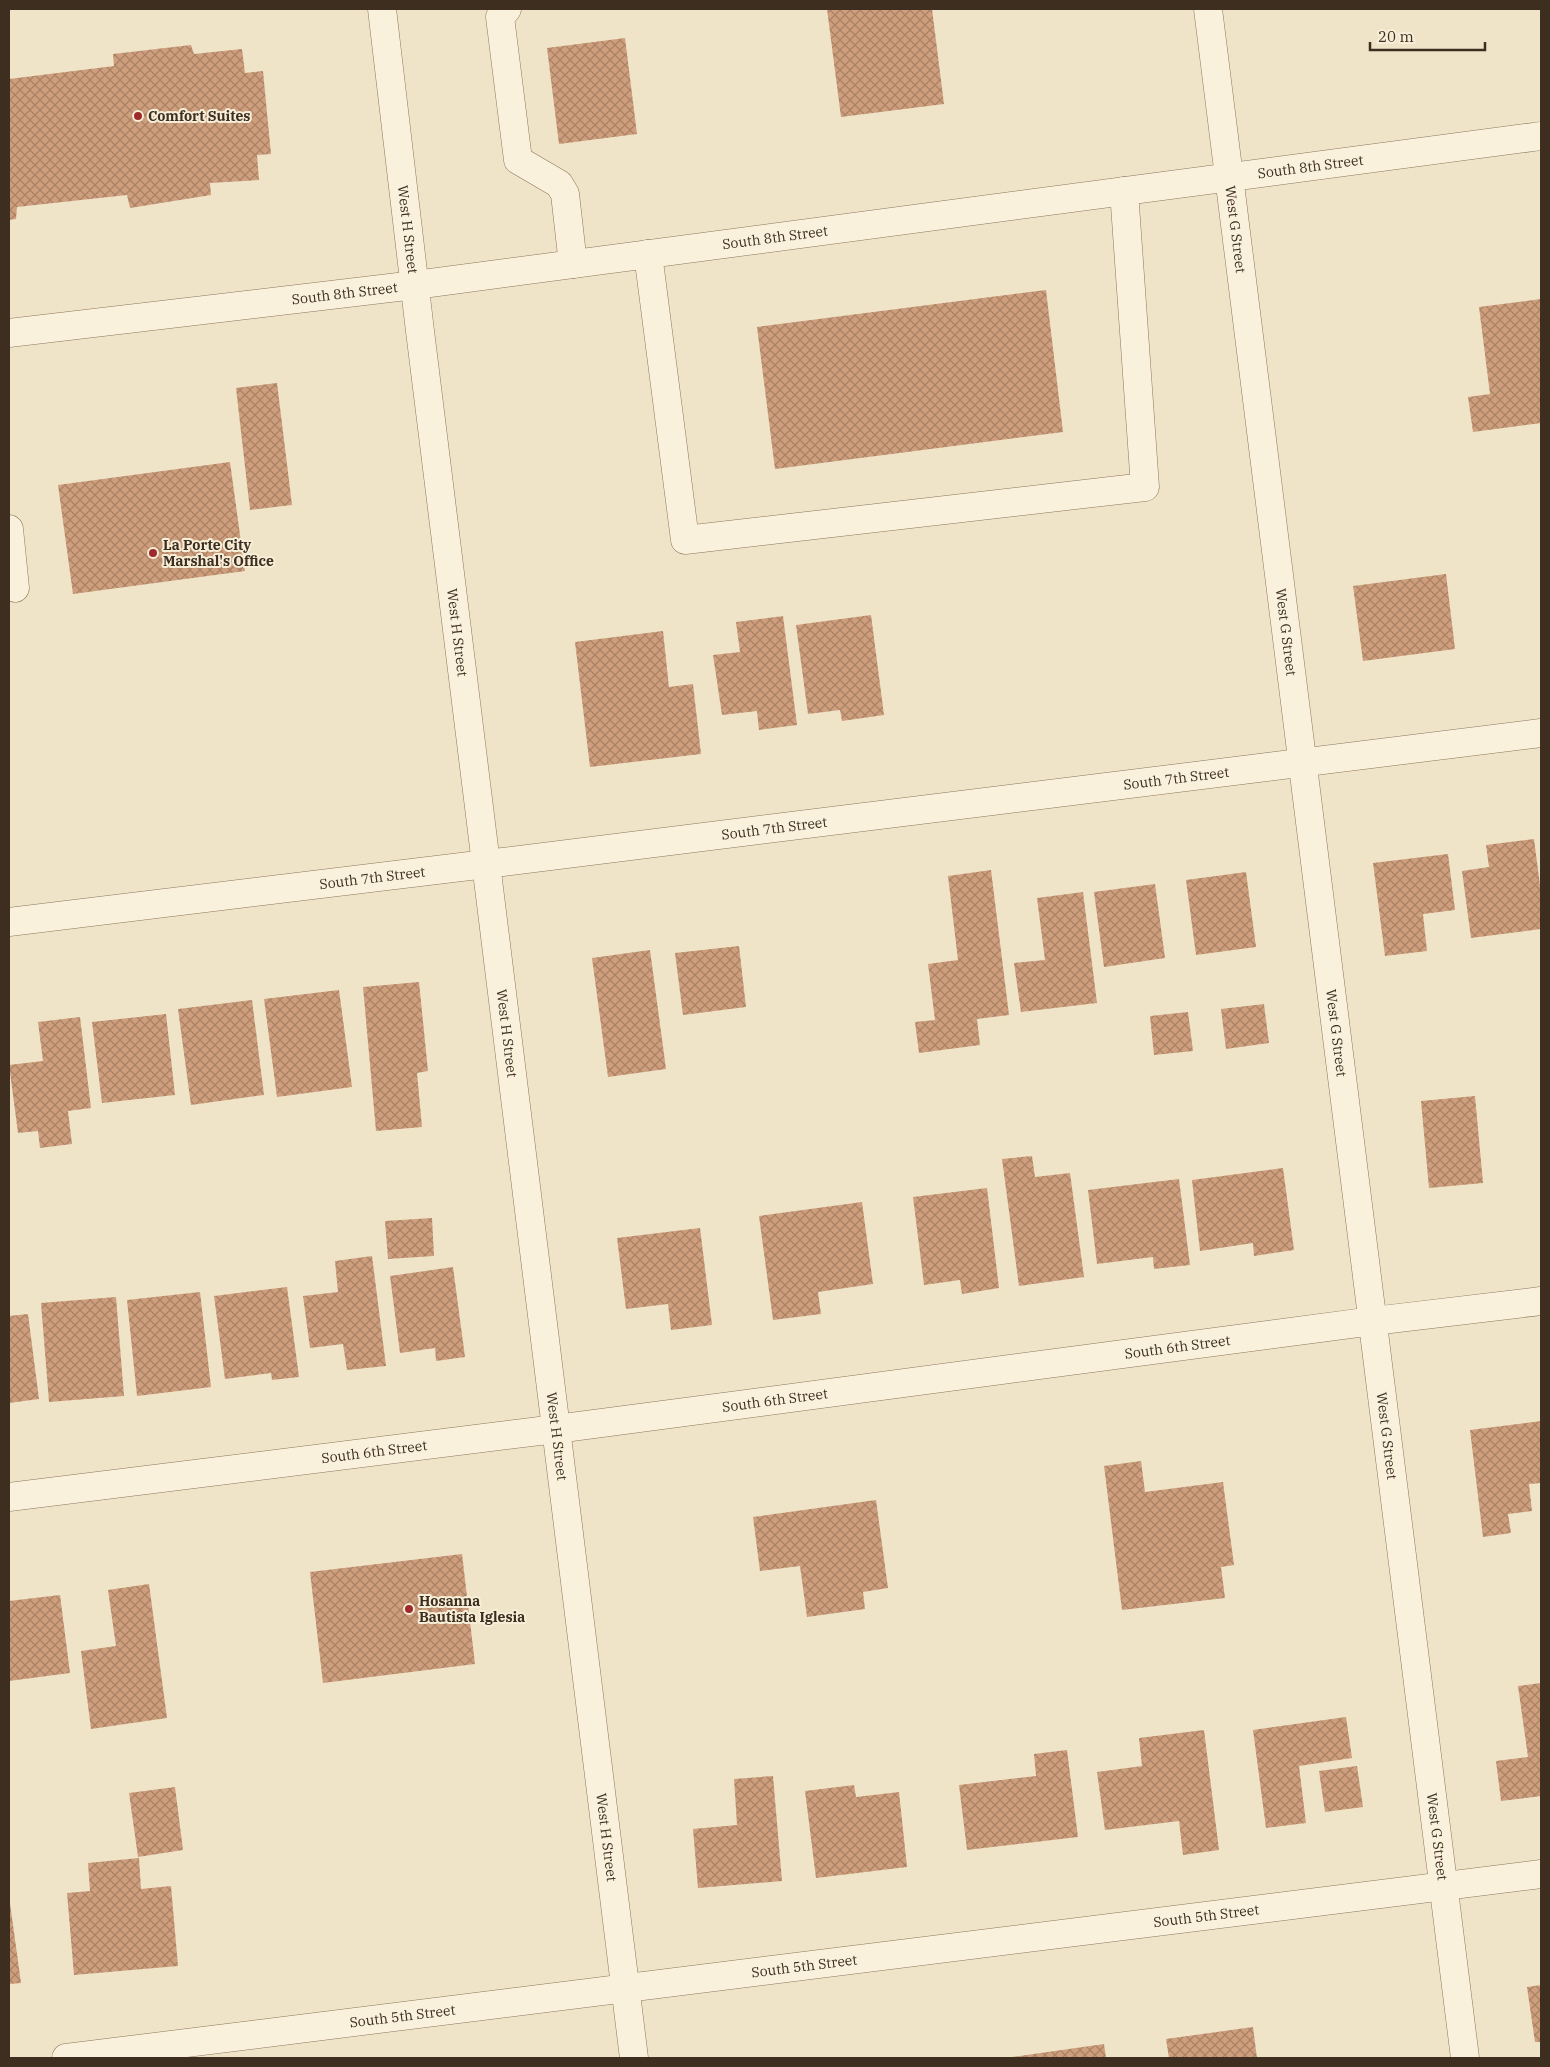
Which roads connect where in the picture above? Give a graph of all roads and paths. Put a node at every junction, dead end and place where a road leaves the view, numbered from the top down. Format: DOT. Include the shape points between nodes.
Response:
graph roads {
  1 [pos="382,9"];
  2 [pos="507,9"];
  3 [pos="1208,9"];
  4 [pos="1541,136"];
  5 [pos="1229,176"];
  6 [pos="1124,191"];
  7 [pos="648,254"];
  8 [pos="573,264"];
  9 [pos="415,285"];
  10 [pos="9,333"];
  11 [pos="9,528"];
  12 [pos="16,588"];
  13 [pos="1541,733"];
  14 [pos="1303,762"];
  15 [pos="486,864"];
  16 [pos="9,922"];
  17 [pos="1541,1301"];
  18 [pos="1372,1321"];
  19 [pos="556,1429"];
  20 [pos="9,1497"];
  21 [pos="1541,1874"];
  22 [pos="1443,1886"];
  23 [pos="626,1988"];
  24 [pos="66,2058"];
  25 [pos="634,2058"];
  26 [pos="1465,2058"];
  1 -- 9 [label="street, West H Street"];
  2 -- 8 [label="street" via="500,17 518,160 559,184 564,194"];
  3 -- 5 [label="street, West G Street"];
  4 -- 5 [label="street, South 8th Street"];
  5 -- 6 [label="street, South 8th Street"];
  5 -- 14 [label="street, West G Street"];
  6 -- 7 [label="street, South 8th Street"];
  6 -- 7 [label="street" via="1145,488 684,540"];
  7 -- 8 [label="street, South 8th Street"];
  8 -- 9 [label="street, South 8th Street"];
  9 -- 10 [label="street, South 8th Street"];
  9 -- 15 [label="street, West H Street"];
  11 -- 12 [label="street"];
  13 -- 14 [label="street, South 7th Street"];
  14 -- 15 [label="street, South 7th Street"];
  14 -- 18 [label="street, West G Street"];
  15 -- 16 [label="street, South 7th Street"];
  15 -- 19 [label="street, West H Street"];
  17 -- 18 [label="street, South 6th Street"];
  18 -- 19 [label="street, South 6th Street"];
  18 -- 22 [label="street, West G Street"];
  19 -- 20 [label="street, South 6th Street"];
  19 -- 23 [label="street, West H Street"];
  21 -- 22 [label="street, South 5th Street"];
  22 -- 23 [label="street, South 5th Street"];
  22 -- 26 [label="street, West G Street"];
  23 -- 24 [label="street, South 5th Street"];
  23 -- 25 [label="street, West H Street"];
}
